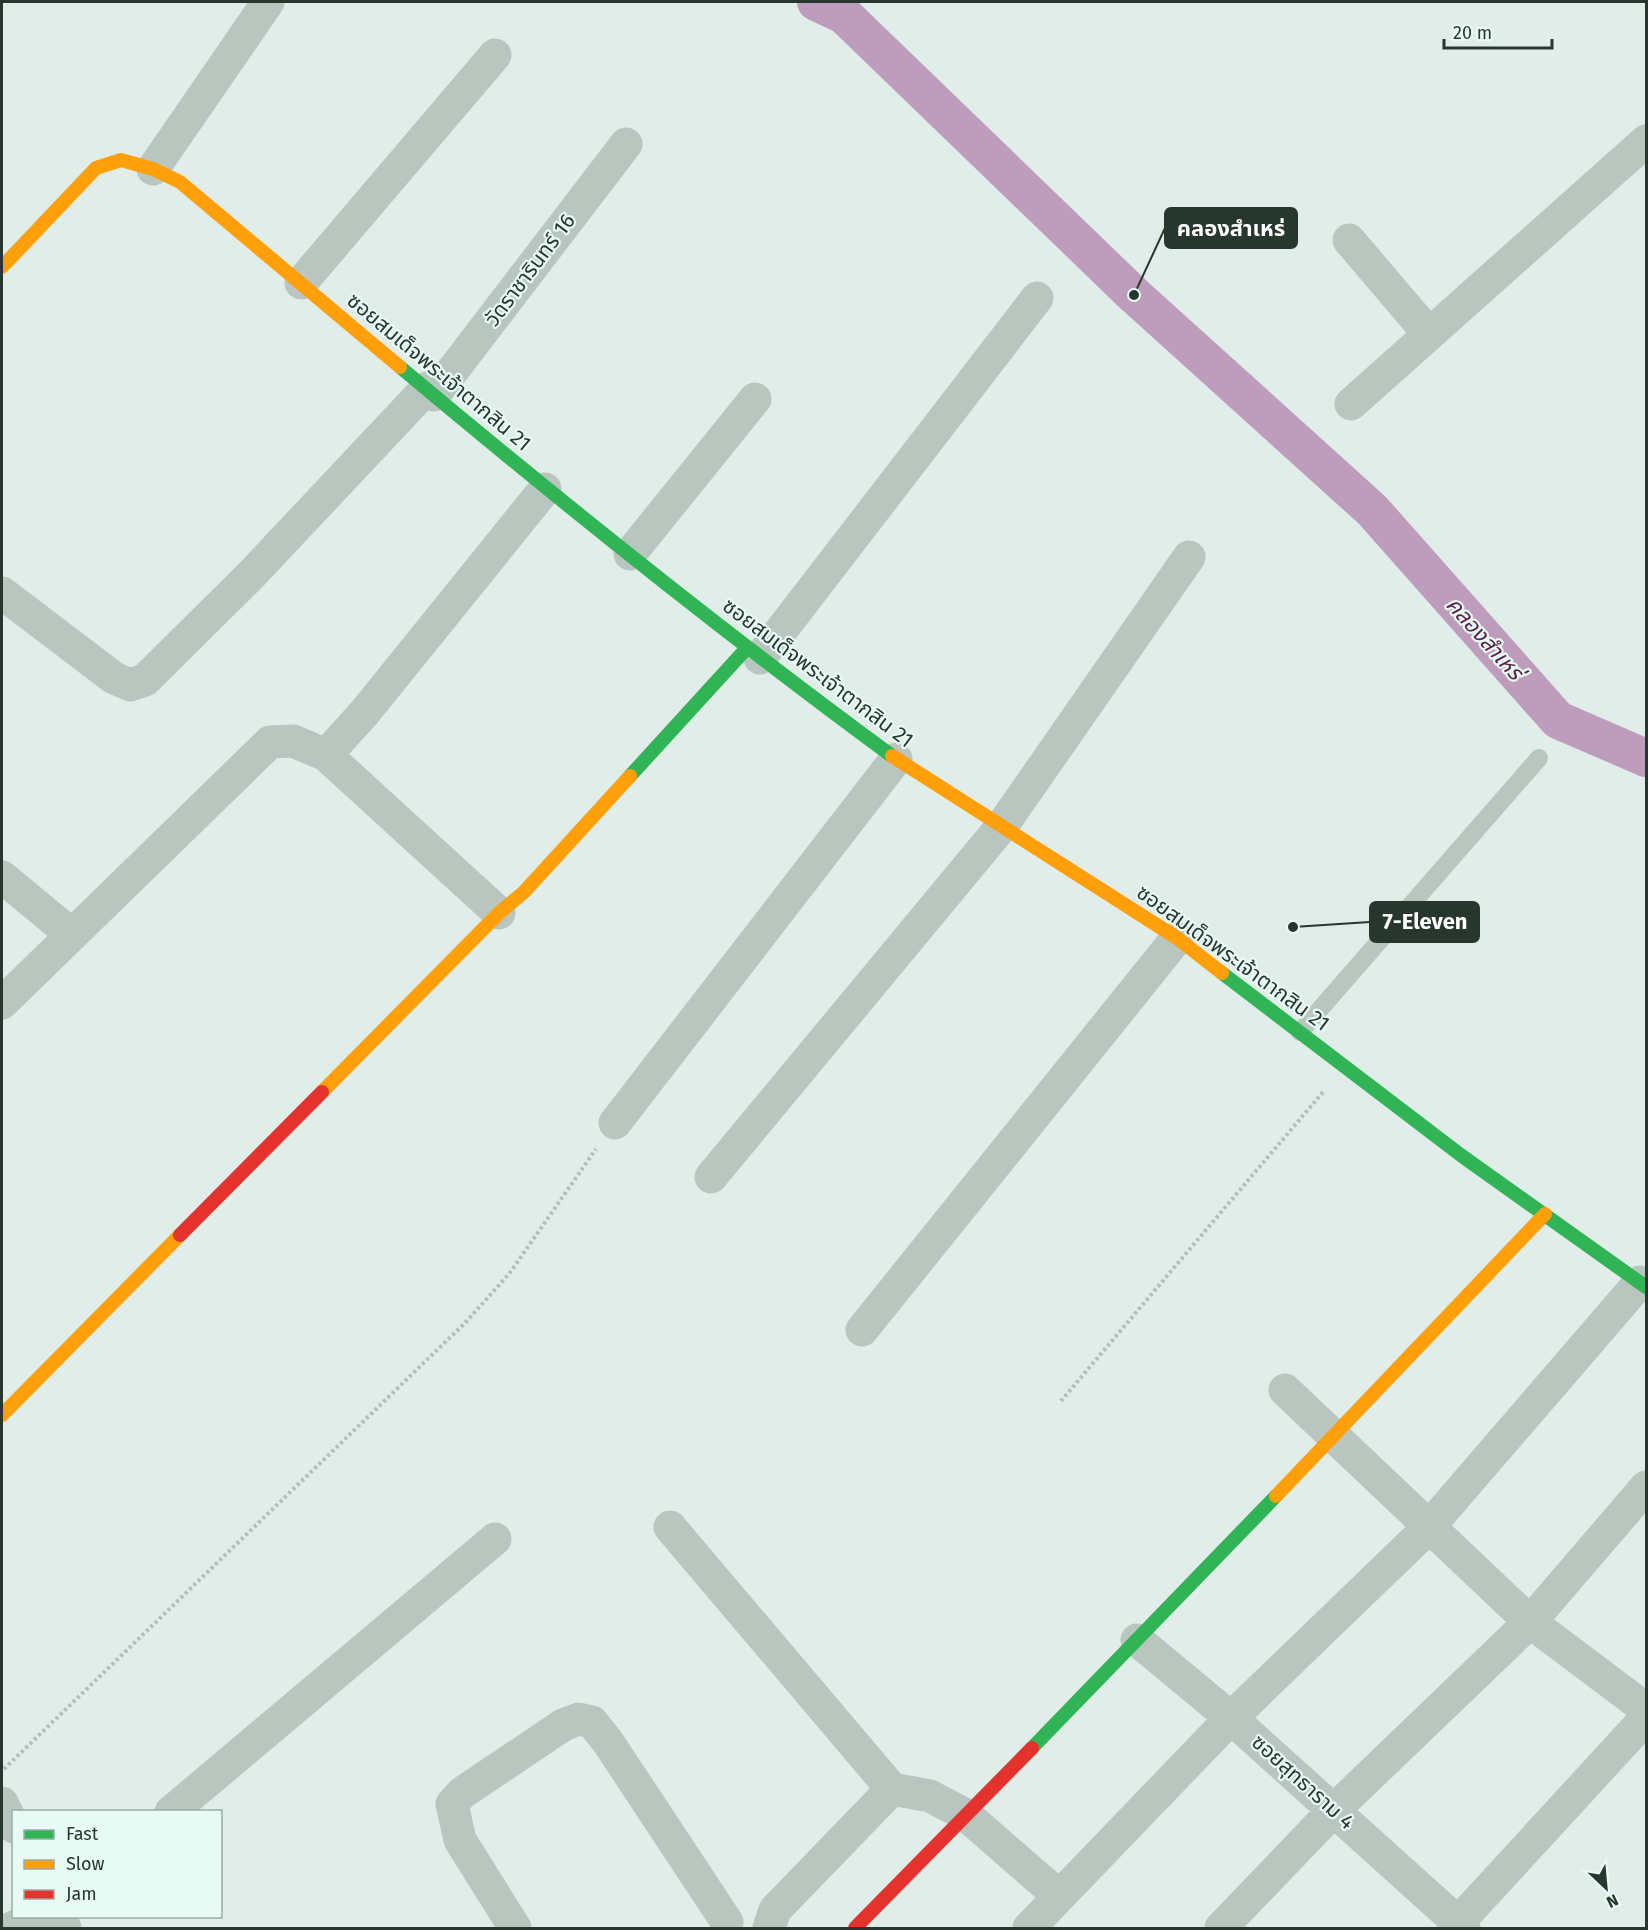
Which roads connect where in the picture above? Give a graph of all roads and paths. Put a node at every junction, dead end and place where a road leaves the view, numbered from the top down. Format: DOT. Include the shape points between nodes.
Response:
graph roads {
  1 [pos="268,2"];
  2 [pos="495,55"];
  3 [pos="1647,141"];
  4 [pos="626,144"];
  5 [pos="153,169"];
  6 [pos="1349,240"];
  7 [pos="2,267"];
  8 [pos="300,283"];
  9 [pos="1037,298"];
  10 [pos="1430,334"];
  11 [pos="431,391"];
  12 [pos="754,399"];
  13 [pos="1351,404"];
  14 [pos="545,489"];
  15 [pos="630,554"];
  16 [pos="1189,556"];
  17 [pos="2,593"];
  18 [pos="753,653"];
  19 [pos="326,755"];
  20 [pos="1539,758"];
  21 [pos="896,759"];
  22 [pos="1002,826"];
  23 [pos="2,877"];
  24 [pos="499,913"];
  25 [pos="71,934"];
  26 [pos="1177,938"];
  27 [pos="2,1003"];
  28 [pos="1300,1032"];
  29 [pos="1345,1067"];
  30 [pos="615,1123"];
  31 [pos="711,1177"];
  32 [pos="1545,1214"];
  33 [pos="1643,1284"];
  34 [pos="862,1330"];
  35 [pos="1285,1390"];
  36 [pos="1061,1401"];
  37 [pos="2,1415"];
  38 [pos="1335,1435"];
  39 [pos="1647,1487"];
  40 [pos="670,1527"];
  41 [pos="1428,1528"];
  42 [pos="495,1539"];
  43 [pos="1530,1622"];
  44 [pos="1137,1640"];
  45 [pos="1647,1709"];
  46 [pos="1231,1718"];
  47 [pos="1647,1718"];
  48 [pos="2,1772"];
  49 [pos="892,1789"];
  50 [pos="2,1803"];
  51 [pos="1335,1809"];
  52 [pos="173,1810"];
  53 [pos="966,1815"];
  54 [pos="12,1823"];
  55 [pos="1059,1896"];
  56 [pos="36,1918"];
  57 [pos="723,1925"];
  58 [pos="1458,1927"];
  59 [pos="769,1928"];
  60 [pos="12,1929"];
  61 [pos="515,1929"];
  62 [pos="855,1929"];
  63 [pos="1029,1929"];
  64 [pos="1221,1929"];
  1 -- 5 [label="street"];
  2 -- 8 [label="street"];
  3 -- 10 [label="street"];
  4 -- 11 [label="street, วัดราชารินทร์ 16"];
  5 -- 7 [label="street, ซอยสมเด็จพระเจ้าตากสิน 21" via="121,160 96,168"];
  5 -- 8 [label="street, ซอยสมเด็จพระเจ้าตากสิน 21" via="180,182"];
  6 -- 10 [label="street"];
  8 -- 11 [label="street, ซอยสมเด็จพระเจ้าตากสิน 21"];
  9 -- 18 [label="street"];
  10 -- 13 [label="street"];
  11 -- 14 [label="street, ซอยสมเด็จพระเจ้าตากสิน 21"];
  11 -- 17 [label="street, วัดราชารินทร์ 16" via="145,680 130,685 114,678"];
  12 -- 15 [label="street"];
  14 -- 15 [label="street, ซอยสมเด็จพระเจ้าตากสิน 21"];
  14 -- 19 [label="street"];
  15 -- 18 [label="street, ซอยสมเด็จพระเจ้าตากสิน 21"];
  16 -- 22 [label="street"];
  18 -- 21 [label="street, ซอยสมเด็จพระเจ้าตากสิน 21"];
  18 -- 24 [label="street"];
  19 -- 24 [label="street"];
  19 -- 25 [label="street" via="293,741 270,742"];
  20 -- 28 [label="lane"];
  21 -- 22 [label="street, ซอยสมเด็จพระเจ้าตากสิน 21"];
  21 -- 30 [label="street"];
  22 -- 26 [label="street, ซอยสมเด็จพระเจ้าตากสิน 21"];
  22 -- 31 [label="street"];
  23 -- 25 [label="street"];
  24 -- 37 [label="street"];
  25 -- 27 [label="street"];
  26 -- 28 [label="street, ซอยสมเด็จพระเจ้าตากสิน 21"];
  26 -- 34 [label="street"];
  28 -- 29 [label="street, ซอยสมเด็จพระเจ้าตากสิน 21"];
  29 -- 32 [label="street, ซอยสมเด็จพระเจ้าตากสิน 21"];
  29 -- 36 [label="path"];
  30 -- 48 [label="path" via="509,1274 465,1323"];
  32 -- 33 [label="street, ซอยสมเด็จพระเจ้าตากสิน 21"];
  32 -- 38 [label="street"];
  33 -- 41 [label="street"];
  35 -- 38 [label="street"];
  38 -- 41 [label="street"];
  38 -- 44 [label="street"];
  39 -- 43 [label="street"];
  40 -- 49 [label="street"];
  41 -- 43 [label="street"];
  41 -- 46 [label="street"];
  42 -- 52 [label="street"];
  43 -- 45 [label="street"];
  43 -- 51 [label="street"];
  44 -- 46 [label="street, ซอยสุทธาราม 4"];
  44 -- 53 [label="street"];
  46 -- 51 [label="street, ซอยสุทธาราม 4"];
  46 -- 55 [label="street"];
  47 -- 58 [label="street"];
  49 -- 53 [label="street" via="930,1796"];
  49 -- 59 [label="street" via="775,1910"];
  50 -- 54 [label="street"];
  51 -- 58 [label="street, ซอยสุทธาราม 4"];
  51 -- 64 [label="street"];
  53 -- 55 [label="street"];
  53 -- 62 [label="street"];
  55 -- 63 [label="street"];
  56 -- 60 [label="street"];
  57 -- 59 [label="street"];
  57 -- 61 [label="street" via="608,1742 592,1722 579,1719 563,1725 462,1793 452,1804 460,1840"];
}
